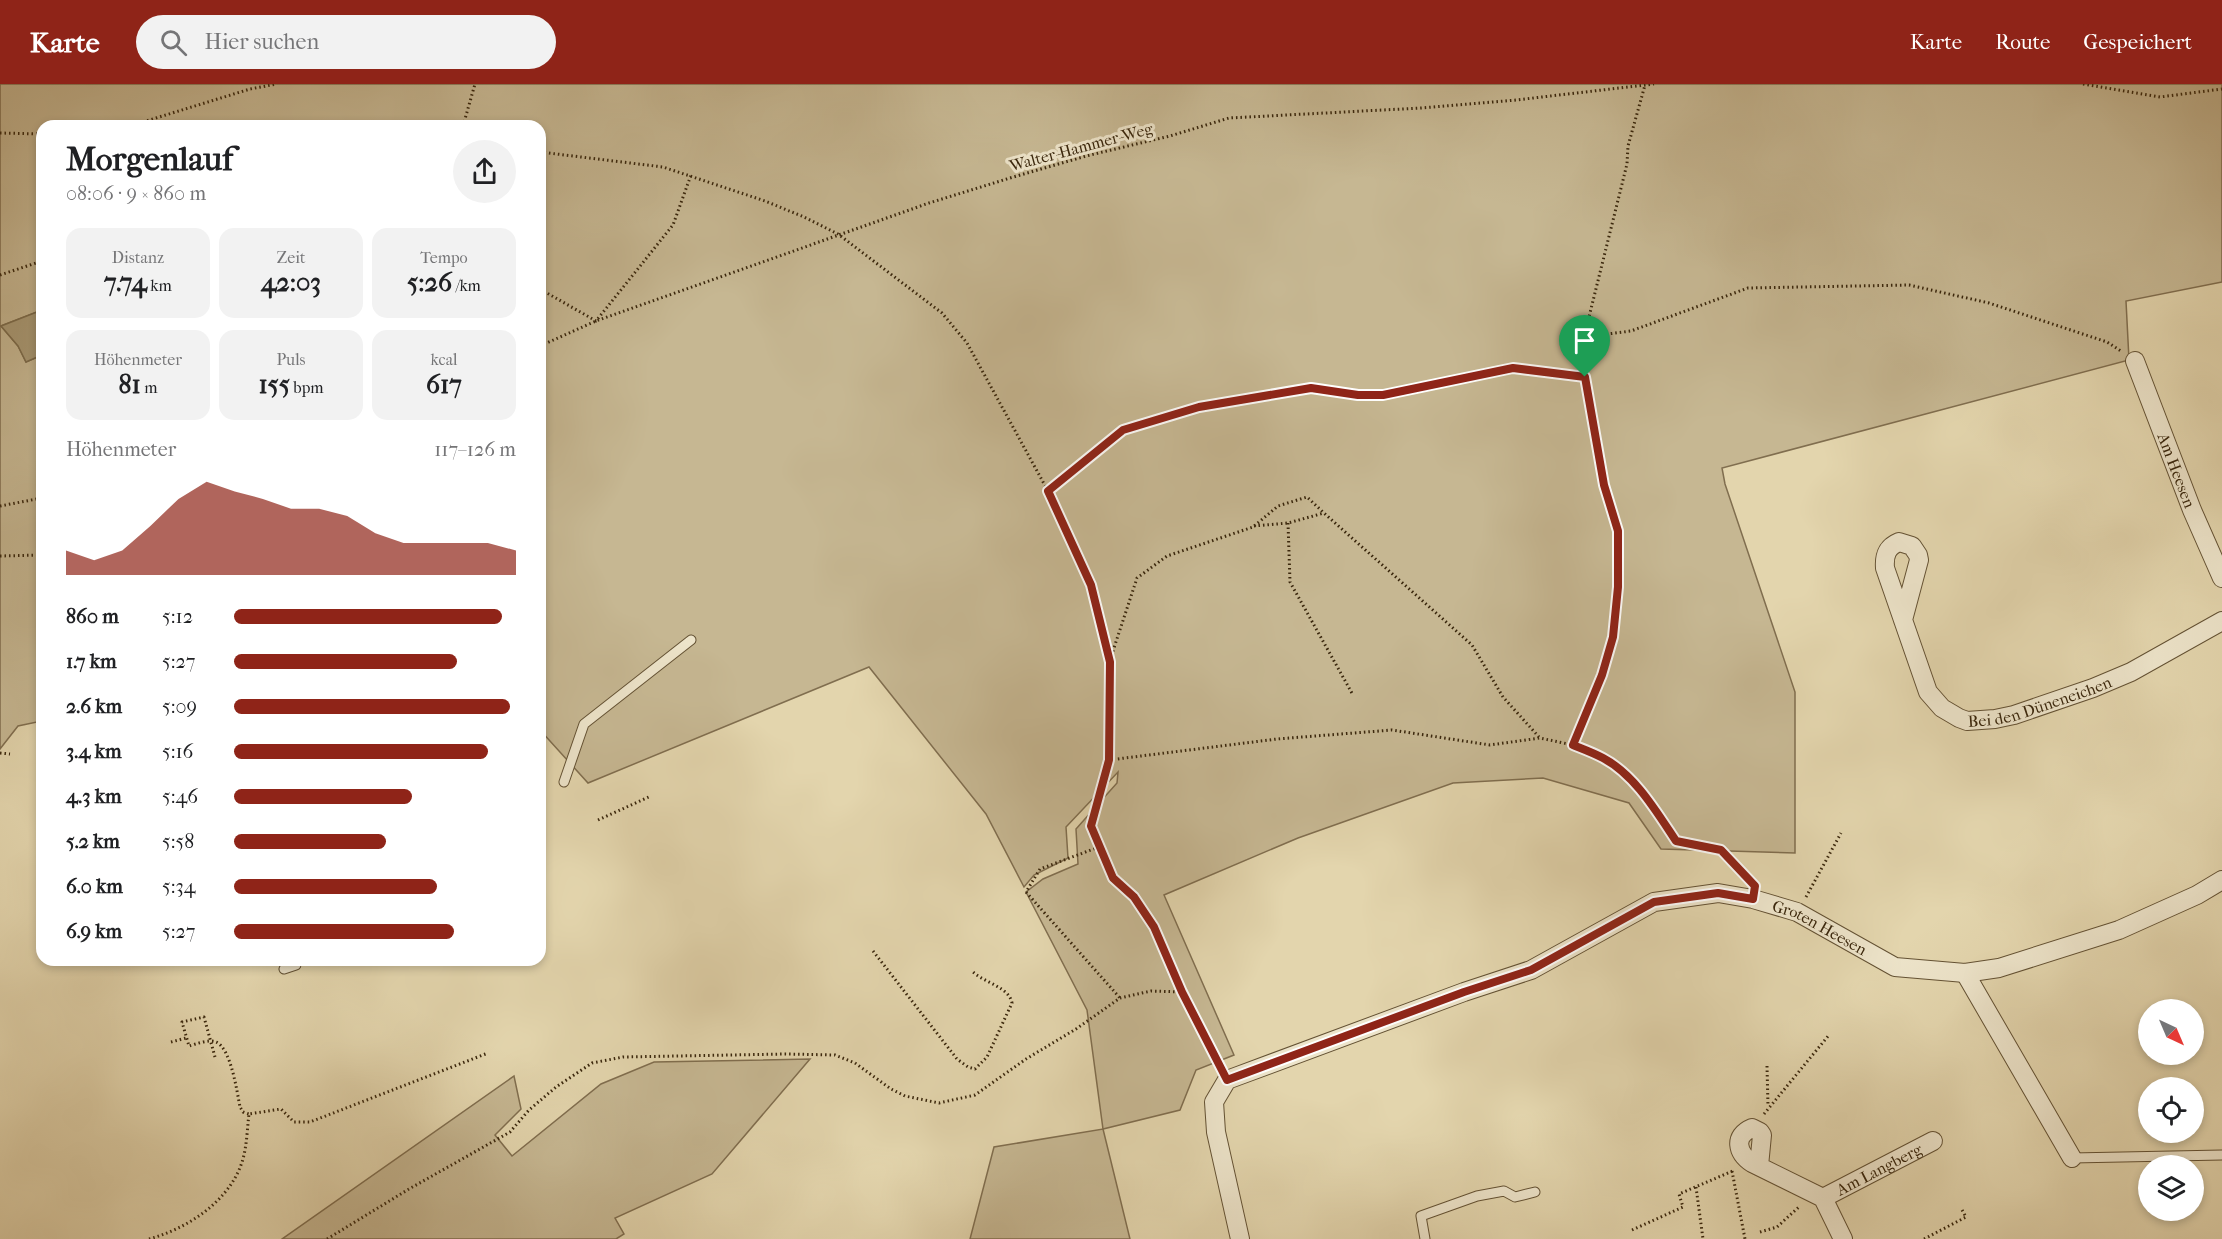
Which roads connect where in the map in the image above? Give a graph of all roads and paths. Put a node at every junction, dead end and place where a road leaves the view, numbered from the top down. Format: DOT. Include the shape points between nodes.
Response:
graph roads {
  1 [pos="277,84"];
  2 [pos="475,84"];
  3 [pos="1654,84"];
  4 [pos="2083,84"];
  5 [pos="1645,85"];
  6 [pos="2092,85"];
  7 [pos="2222,89"];
  8 [pos="149,120"];
  9 [pos="465,120"];
  10 [pos="0,133"];
  11 [pos="36,134"];
  12 [pos="546,153"];
  13 [pos="690,176"];
  14 [pos="838,234"];
  15 [pos="36,263"];
  16 [pos="0,274"];
  17 [pos="546,292"];
  18 [pos="596,321"];
  19 [pos="1584,337"];
  20 [pos="546,343"];
  21 [pos="2135,361"];
  22 [pos="1585,377"];
  23 [pos="1048,491"];
  24 [pos="36,499"];
  25 [pos="0,506"];
  26 [pos="1324,513"];
  27 [pos="1288,523"];
  28 [pos="1253,526"];
  29 [pos="36,555"];
  30 [pos="0,556"];
  31 [pos="2222,578"];
  32 [pos="1903,620"];
  33 [pos="2222,621"];
  34 [pos="691,640"];
  35 [pos="1110,662"];
  36 [pos="1353,695"];
  37 [pos="1540,738"];
  38 [pos="1573,745"];
  39 [pos="0,753"];
  40 [pos="10,754"];
  41 [pos="1109,760"];
  42 [pos="564,782"];
  43 [pos="651,796"];
  44 [pos="598,820"];
  45 [pos="1841,833"];
  46 [pos="1100,847"];
  47 [pos="2222,880"];
  48 [pos="1753,899"];
  49 [pos="1797,912"];
  50 [pos="873,951"];
  51 [pos="293,966"];
  52 [pos="285,969"];
  53 [pos="973,972"];
  54 [pos="1965,974"];
  55 [pos="1182,992"];
  56 [pos="1120,998"];
  57 [pos="1829,1035"];
  58 [pos="186,1038"];
  59 [pos="210,1041"];
  60 [pos="171,1042"];
  61 [pos="488,1053"];
  62 [pos="215,1057"];
  63 [pos="1767,1066"];
  64 [pos="1227,1080"];
  65 [pos="1768,1107"];
  66 [pos="249,1114"];
  67 [pos="1756,1129"];
  68 [pos="1934,1141"];
  69 [pos="2222,1155"];
  70 [pos="2072,1158"];
  71 [pos="1755,1164"];
  72 [pos="1732,1171"];
  73 [pos="1696,1186"];
  74 [pos="1535,1192"];
  75 [pos="1819,1196"];
  76 [pos="1961,1208"];
  77 [pos="1632,1230"];
  78 [pos="1760,1232"];
  79 [pos="149,1239"];
  80 [pos="327,1239"];
  81 [pos="1240,1239"];
  82 [pos="1425,1239"];
  83 [pos="1703,1239"];
  84 [pos="1745,1239"];
  85 [pos="1843,1239"];
  86 [pos="1924,1239"];
  1 -- 8 [label="path"];
  2 -- 9 [label="path"];
  3 -- 5 [label="path, Walter-Hammer-Weg"];
  4 -- 6 [label="path"];
  5 -- 14 [label="path, Walter-Hammer-Weg" via="1433,107 1229,118 1010,178"];
  5 -- 19 [label="path"];
  6 -- 7 [label="path" via="2160,97"];
  10 -- 11 [label="path"];
  12 -- 13 [label="path" via="663,167"];
  13 -- 14 [label="path" via="775,205"];
  13 -- 18 [label="path" via="673,225"];
  14 -- 18 [label="path, Walter-Hammer-Weg"];
  14 -- 23 [label="path" via="942,313 967,343"];
  15 -- 16 [label="path"];
  17 -- 18 [label="path"];
  18 -- 20 [label="path, Walter-Hammer-Weg"];
  19 -- 21 [label="path" via="1631,331 1748,288 1909,285 1989,303 2108,342"];
  19 -- 22 [label="path"];
  21 -- 31 [label="street, Am Heesen"];
  22 -- 23 [label="path" via="1513,368 1383,395 1311,388 1199,407 1123,430"];
  22 -- 38 [label="path" via="1604,485 1618,531 1618,587 1613,637"];
  23 -- 35 [label="path" via="1091,585"];
  24 -- 25 [label="path"];
  26 -- 27 [label="path"];
  26 -- 28 [label="path" via="1307,496 1278,506"];
  26 -- 37 [label="path" via="1472,645 1503,698"];
  27 -- 28 [label="path"];
  27 -- 36 [label="path" via="1290,582"];
  28 -- 35 [label="path" via="1167,556 1137,578"];
  29 -- 30 [label="path"];
  32 -- 33 [label="street, Bei den Düneneichen" via="1928,692 1950,714 1967,721 2014,715 2092,688 2131,672"];
  34 -- 42 [label="lane" via="584,724"];
  35 -- 41 [label="path"];
  37 -- 38 [label="path"];
  37 -- 41 [label="path" via="1490,746 1392,730 1277,739"];
  38 -- 48 [label="path" via="1618,768 1633,782 1676,841 1721,850 1755,886"];
  39 -- 40 [label="path"];
  41 -- 46 [label="path" via="1091,826"];
  43 -- 44 [label="path"];
  45 -- 49 [label="path"];
  46 -- 55 [label="path" via="1113,878 1134,897 1154,927"];
  46 -- 56 [label="path" via="1040,869 1026,892"];
  47 -- 54 [label="street, Groten Heesen" via="2119,930 2000,968"];
  48 -- 49 [label="street, Groten Heesen"];
  48 -- 64 [label="street, Groten Heesen" via="1718,893 1654,902 1531,970"];
  49 -- 54 [label="street, Groten Heesen" via="1895,967"];
  50 -- 53 [label="path" via="957,1059 975,1069 987,1057 1012,1003 1001,988"];
  51 -- 52 [label="lane"];
  54 -- 70 [label="street"];
  55 -- 56 [label="path" via="1151,991"];
  55 -- 64 [label="path"];
  56 -- 80 [label="path" via="975,1095 939,1103 905,1096 855,1063 835,1055 623,1057 592,1063 556,1087 510,1132"];
  57 -- 65 [label="path"];
  58 -- 59 [label="path" via="189,1047"];
  58 -- 59 [label="path" via="182,1022 204,1017"];
  58 -- 60 [label="path"];
  59 -- 62 [label="path"];
  59 -- 66 [label="path" via="218,1042 225,1051 240,1107"];
  61 -- 66 [label="path" via="310,1122 294,1122 281,1109"];
  63 -- 65 [label="path"];
  64 -- 81 [label="street" via="1214,1102 1216,1132"];
  65 -- 67 [label="path"];
  66 -- 79 [label="path" via="236,1176 211,1207 183,1227"];
  67 -- 71 [label="street" via="1763,1142"];
  68 -- 75 [label="street, Am Langberg"];
  69 -- 70 [label="lane"];
  71 -- 72 [label="path"];
  71 -- 75 [label="street, Am Langberg"];
  72 -- 73 [label="path"];
  72 -- 84 [label="path"];
  73 -- 77 [label="path" via="1679,1194 1683,1207"];
  73 -- 83 [label="path"];
  74 -- 82 [label="lane" via="1515,1197 1504,1191 1477,1196 1421,1216"];
  75 -- 78 [label="path" via="1777,1227"];
  75 -- 85 [label="street, Am Langberg"];
  76 -- 86 [label="path" via="1966,1217"];
}
